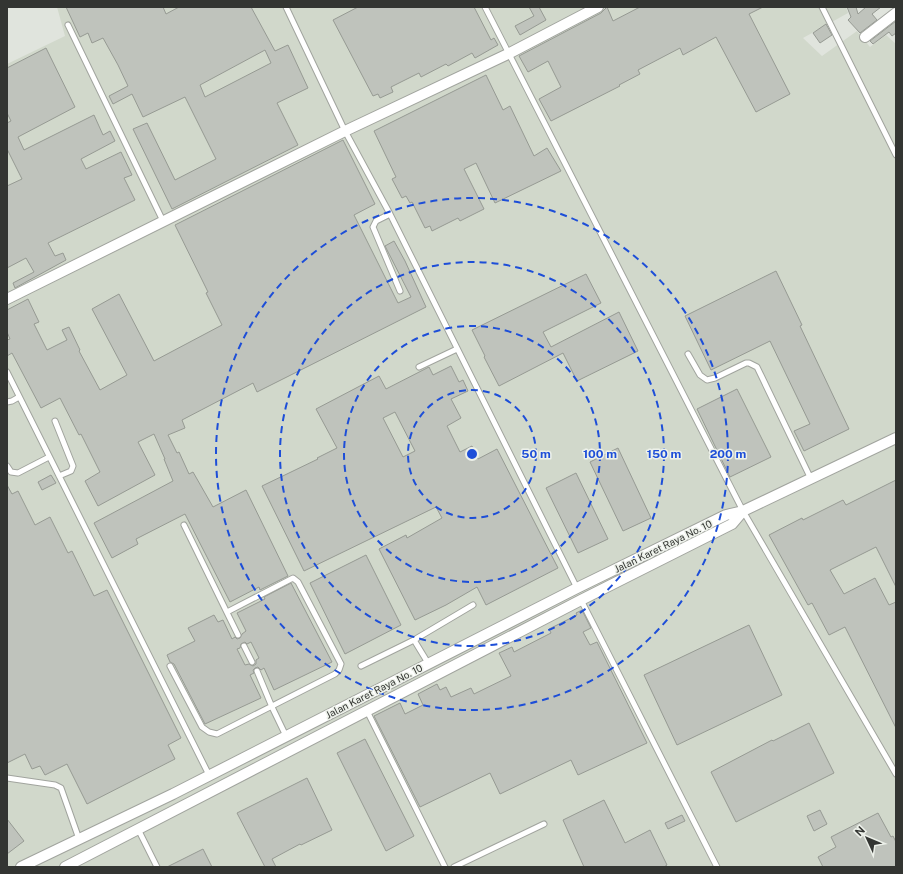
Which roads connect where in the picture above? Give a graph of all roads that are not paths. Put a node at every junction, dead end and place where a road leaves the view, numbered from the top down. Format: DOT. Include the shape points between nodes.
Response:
graph roads {
  1 [pos="286,7"];
  2 [pos="485,7"];
  3 [pos="598,7"];
  4 [pos="822,7"];
  5 [pos="896,13"];
  6 [pos="68,25"];
  7 [pos="865,37"];
  8 [pos="508,54"];
  9 [pos="345,132"];
  10 [pos="896,155"];
  11 [pos="390,214"];
  12 [pos="163,221"];
  13 [pos="400,291"];
  14 [pos="7,299"];
  15 [pos="457,349"];
  16 [pos="688,354"];
  17 [pos="419,367"];
  18 [pos="7,372"];
  19 [pos="19,397"];
  20 [pos="7,402"];
  21 [pos="55,420"];
  22 [pos="896,438"];
  23 [pos="49,457"];
  24 [pos="7,466"];
  25 [pos="59,476"];
  26 [pos="812,479"];
  27 [pos="743,511"];
  28 [pos="729,520"];
  29 [pos="184,525"];
  30 [pos="576,588"];
  31 [pos="581,600"];
  32 [pos="473,605"];
  33 [pos="227,612"];
  34 [pos="238,635"];
  35 [pos="414,640"];
  36 [pos="244,646"];
  37 [pos="252,662"];
  38 [pos="428,663"];
  39 [pos="170,666"];
  40 [pos="361,666"];
  41 [pos="257,671"];
  42 [pos="272,707"];
  43 [pos="367,711"];
  44 [pos="286,736"];
  45 [pos="896,774"];
  46 [pos="209,775"];
  47 [pos="7,778"];
  48 [pos="544,824"];
  49 [pos="138,829"];
  50 [pos="79,839"];
  51 [pos="21,867"];
  52 [pos="65,867"];
  53 [pos="157,867"];
  54 [pos="445,867"];
  55 [pos="454,867"];
  56 [pos="716,867"];
  1 -- 9 [label="lane"];
  2 -- 8 [label="lane"];
  3 -- 8 [label="street"];
  4 -- 10 [label="lane"];
  5 -- 7 [label="street"];
  6 -- 12 [label="lane"];
  8 -- 9 [label="street"];
  8 -- 27 [label="lane"];
  9 -- 11 [label="lane"];
  9 -- 12 [label="street"];
  11 -- 13 [label="lane" via="376,221 373,227"];
  11 -- 15 [label="lane"];
  12 -- 14 [label="street"];
  15 -- 17 [label="lane"];
  15 -- 30 [label="lane"];
  16 -- 26 [label="lane" via="700,374 707,380 746,364 750,363 757,367"];
  18 -- 19 [label="lane"];
  19 -- 20 [label="lane"];
  19 -- 23 [label="lane"];
  21 -- 25 [label="lane" via="73,466 71,471"];
  22 -- 26 [label="street"];
  23 -- 24 [label="lane" via="18,473 11,472"];
  23 -- 25 [label="lane"];
  25 -- 46 [label="lane"];
  26 -- 27 [label="street"];
  27 -- 28 [label="street"];
  27 -- 45 [label="lane"];
  28 -- 30 [label="street, Jalan Karet Raya No. 10"];
  28 -- 31 [label="street, Jalan Karet Raya No. 10"];
  29 -- 33 [label="lane"];
  30 -- 38 [label="street, Jalan Karet Raya No. 10"];
  31 -- 43 [label="street, Jalan Karet Raya No. 10"];
  31 -- 56 [label="lane"];
  32 -- 35 [label="lane"];
  33 -- 34 [label="lane"];
  33 -- 42 [label="lane" via="293,578 298,582 341,664 335,674"];
  35 -- 38 [label="lane"];
  35 -- 40 [label="lane"];
  36 -- 37 [label="lane"];
  38 -- 44 [label="street, Jalan Karet Raya No. 10"];
  39 -- 42 [label="lane" via="202,727 209,732 217,734"];
  41 -- 42 [label="lane"];
  42 -- 44 [label="lane"];
  43 -- 49 [label="street, Jalan Karet Raya No. 10"];
  43 -- 54 [label="lane"];
  44 -- 46 [label="street, Jalan Karet Raya No. 10"];
  46 -- 50 [label="street, Jalan Karet Raya No. 10"];
  47 -- 50 [label="lane" via="61,788"];
  48 -- 55 [label="lane"];
  49 -- 52 [label="street, Jalan Karet Raya No. 10"];
  49 -- 53 [label="lane"];
  50 -- 51 [label="street, Jalan Karet Raya No. 10"];
}
